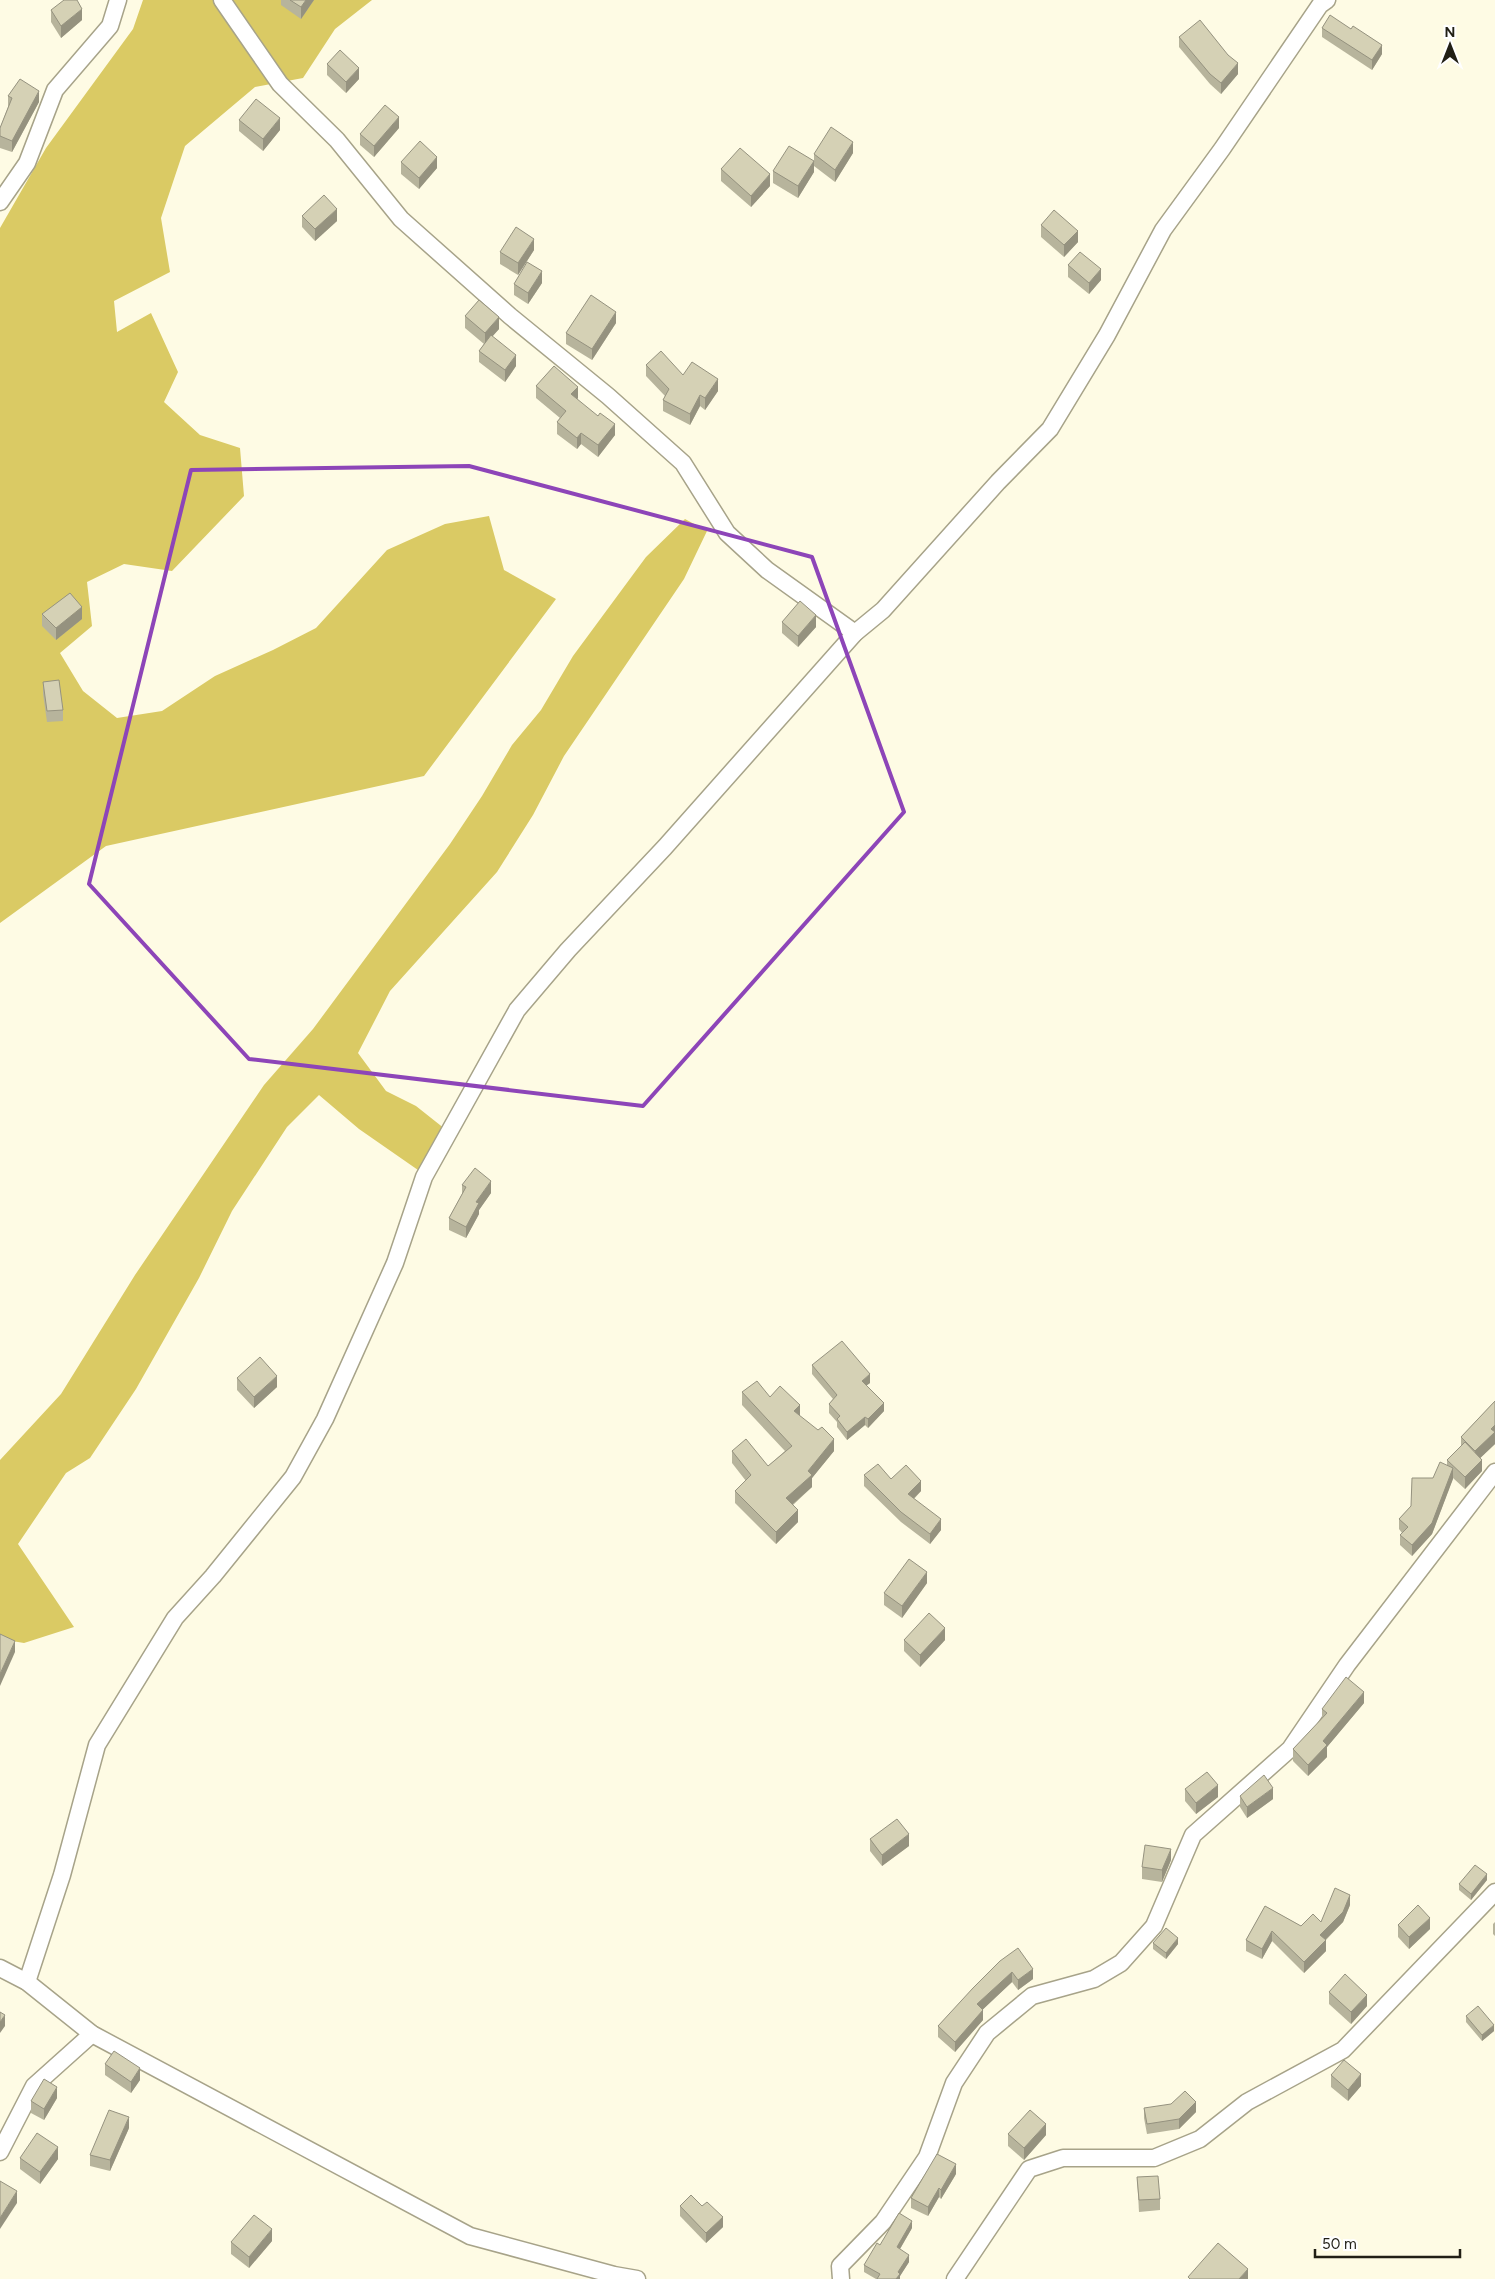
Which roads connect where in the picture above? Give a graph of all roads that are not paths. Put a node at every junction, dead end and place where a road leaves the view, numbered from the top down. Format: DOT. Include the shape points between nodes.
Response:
graph roads {
  1 [pos="118,0"];
  2 [pos="222,0"];
  3 [pos="1327,0"];
  4 [pos="0,202"];
  5 [pos="855,633"];
  6 [pos="1495,1472"];
  7 [pos="1495,1892"];
  8 [pos="0,1968"];
  9 [pos="27,1982"];
  10 [pos="92,2034"];
  11 [pos="0,2152"];
  12 [pos="637,2279"];
  13 [pos="840,2279"];
  14 [pos="955,2279"];
  1 -- 4 [label="street" via="110,26 55,90 27,163"];
  2 -- 5 [label="street" via="280,84 337,140 401,219 683,463 727,533 768,570"];
  3 -- 5 [label="street" via="1320,5 1163,230 1108,335 1050,430 998,482 883,610"];
  5 -- 9 [label="street" via="517,1010 424,1177 395,1263 325,1419 294,1477 175,1618 97,1745 62,1875"];
  6 -- 13 [label="street" via="1347,1665 1290,1749 1193,1836 1154,1926 1121,1963 1094,1980 1032,1996 986,2034 954,2083 927,2157 883,2222 840,2266"];
  7 -- 14 [label="street" via="1343,2050 1247,2102 1200,2139 1154,2158 1063,2158 1029,2170"];
  8 -- 9 [label="street"];
  9 -- 10 [label="street"];
  10 -- 11 [label="street" via="34,2086"];
  10 -- 12 [label="street" via="470,2236"];
}
